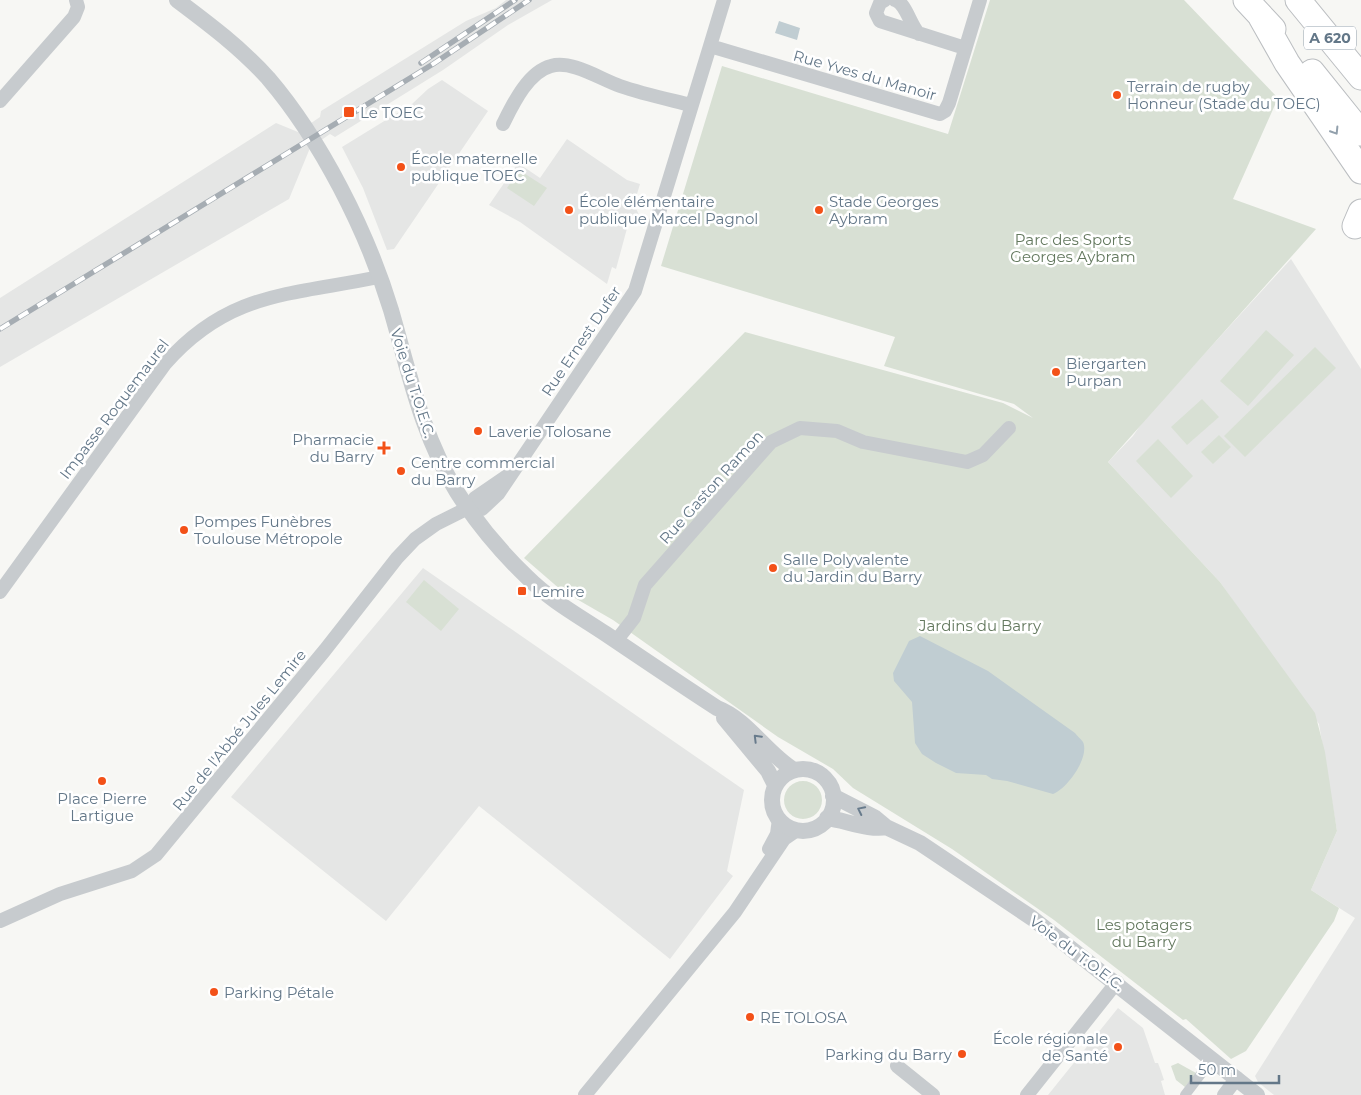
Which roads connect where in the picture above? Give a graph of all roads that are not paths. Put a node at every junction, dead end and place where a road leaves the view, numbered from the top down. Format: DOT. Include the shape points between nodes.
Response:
graph roads {
  1 [pos="177,0"];
  2 [pos="724,0"];
  3 [pos="885,0"];
  4 [pos="895,0"];
  5 [pos="980,0"];
  6 [pos="1298,0"];
  7 [pos="77,3"];
  8 [pos="1254,8"];
  9 [pos="919,34"];
  10 [pos="710,46"];
  11 [pos="965,48"];
  12 [pos="1361,77"];
  13 [pos="0,101"];
  14 [pos="690,105"];
  15 [pos="504,124"];
  16 [pos="1361,133"];
  17 [pos="1361,171"];
  18 [pos="379,277"];
  19 [pos="1009,428"];
  20 [pos="468,508"];
  21 [pos="0,592"];
  22 [pos="616,641"];
  23 [pos="717,708"];
  24 [pos="794,770"];
  25 [pos="776,785"];
  26 [pos="833,796"];
  27 [pos="827,818"];
  28 [pos="778,819"];
  29 [pos="886,827"];
  30 [pos="797,830"];
  31 [pos="0,921"];
  32 [pos="679,979"];
  33 [pos="1117,982"];
  34 [pos="896,1066"];
  35 [pos="1201,1074"];
  36 [pos="1237,1078"];
  37 [pos="585,1095"];
  38 [pos="933,1095"];
  39 [pos="1027,1095"];
  40 [pos="1185,1095"];
  41 [pos="1224,1095"];
  42 [pos="1257,1095"];
  1 -- 18 [label="street, Voie du T.O.E.C." via="222,33 282,96 343,194"];
  2 -- 10 [label="street"];
  3 -- 9 [label="street" via="876,13 880,21"];
  4 -- 9 [label="street" via="903,5"];
  5 -- 11 [label="street, Rue Yves du Manoir"];
  6 -- 12 [label="highway, A 620"];
  7 -- 13 [label="street" via="74,17"];
  8 -- 16 [label="highway, A 620" via="1325,86"];
  8 -- 17 [label="highway, one-way" via="1287,63"];
  9 -- 11 [label="street"];
  10 -- 11 [label="street, Rue Yves du Manoir" via="940,114 949,103"];
  10 -- 14 [label="street, Rue Ernest Dufer"];
  14 -- 15 [label="street" via="620,86 570,66 552,65 534,75"];
  14 -- 20 [label="street, Rue Ernest Dufer" via="635,291 498,494 482,509"];
  18 -- 20 [label="street, Voie du T.O.E.C." via="416,403 435,449"];
  18 -- 21 [label="street, Impasse Roquemaurel" via="256,302 231,311 193,336 165,364"];
  19 -- 22 [label="street, Rue Gaston Ramon" via="983,455 967,462 862,442 836,431 800,428 771,442 645,585 634,618"];
  20 -- 22 [label="street, Voie du T.O.E.C." via="528,578"];
  20 -- 31 [label="street, Rue de l'Abbé Jules Lemire" via="436,524 397,558 156,855 132,871 60,894"];
  22 -- 23 [label="street, Voie du T.O.E.C."];
  24 -- 23 [label="street, Voie du T.O.E.C., one-way" via="729,713"];
  23 -- 25 [label="street, Voie du T.O.E.C."];
  24 -- 25 [label="street" via="780,778"];
  24 -- 26 [label="street" via="815,771 830,786"];
  25 -- 28 [label="street" via="772,803"];
  26 -- 27 [label="street"];
  29 -- 26 [label="street, Voie du T.O.E.C., one-way" via="874,817"];
  27 -- 29 [label="street, Voie du T.O.E.C." via="878,829"];
  27 -- 30 [label="street" via="814,828"];
  28 -- 30 [label="street"];
  28 -- 32 [label="street" via="777,834 754,876 690,958"];
  29 -- 33 [label="street, Voie du T.O.E.C." via="920,842 970,875"];
  30 -- 32 [label="street" via="784,840 735,912"];
  32 -- 37 [label="street"];
  33 -- 36 [label="street, Voie du T.O.E.C."];
  33 -- 39 [label="street"];
  34 -- 38 [label="street"];
  35 -- 40 [label="street"];
  36 -- 41 [label="street"];
  36 -- 42 [label="street, Voie du T.O.E.C."];
}
